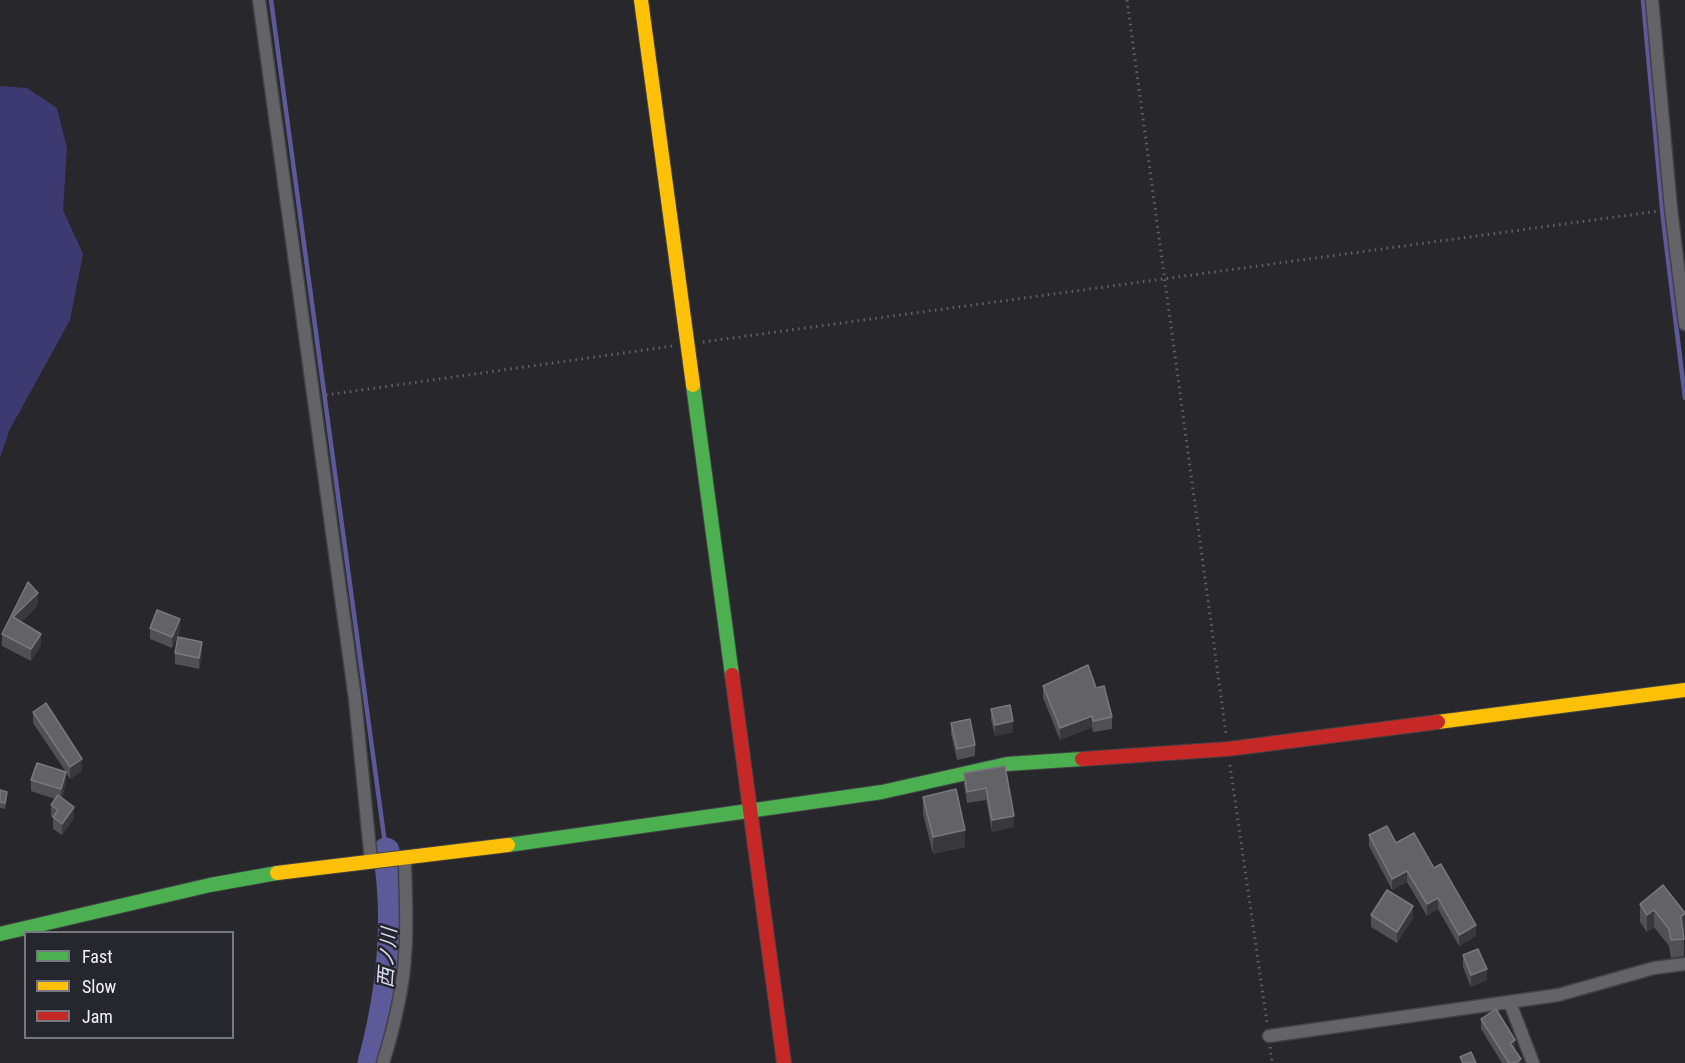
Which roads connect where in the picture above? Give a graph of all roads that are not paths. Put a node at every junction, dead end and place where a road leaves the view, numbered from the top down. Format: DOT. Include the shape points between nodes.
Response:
graph roads {
  1 [pos="259,0"];
  2 [pos="641,0"];
  3 [pos="1652,0"];
  4 [pos="1685,324"];
  5 [pos="1685,690"];
  6 [pos="751,811"];
  7 [pos="401,858"];
  8 [pos="376,861"];
  9 [pos="0,934"];
  10 [pos="1685,964"];
  11 [pos="1510,1003"];
  12 [pos="1269,1036"];
  13 [pos="383,1063"];
  14 [pos="784,1063"];
  15 [pos="1533,1063"];
  1 -- 8 [label="street"];
  2 -- 6 [label="street"];
  3 -- 4 [label="street"];
  5 -- 6 [label="street" via="1228,749 1007,764 911,787"];
  6 -- 7 [label="street"];
  6 -- 14 [label="street"];
  7 -- 8 [label="street"];
  7 -- 13 [label="street" via="406,952 396,1017"];
  8 -- 9 [label="street" via="208,886 40,928"];
  10 -- 11 [label="street"];
  11 -- 12 [label="street"];
  11 -- 15 [label="street"];
}
